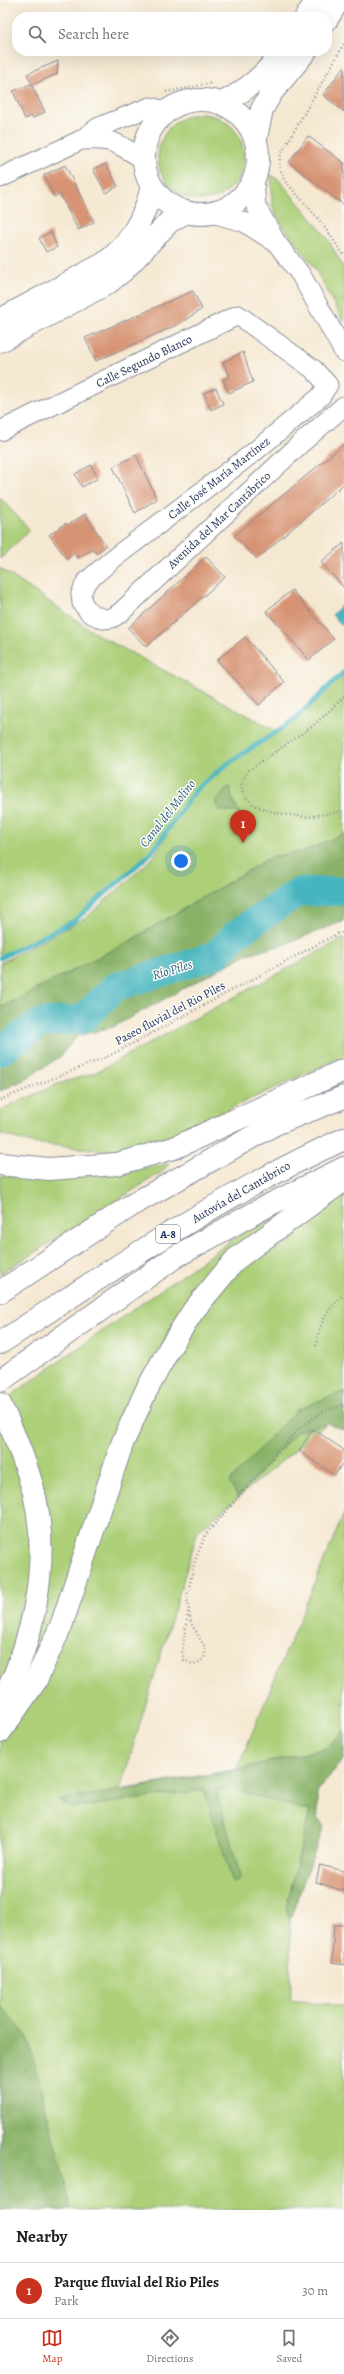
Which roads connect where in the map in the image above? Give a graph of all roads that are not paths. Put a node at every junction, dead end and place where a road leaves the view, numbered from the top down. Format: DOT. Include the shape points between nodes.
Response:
graph roads {
  1 [pos="317,0"];
  2 [pos="339,0"];
  3 [pos="309,12"];
  4 [pos="331,12"];
  5 [pos="279,56"];
  6 [pos="302,56"];
  7 [pos="222,103"];
  8 [pos="166,111"];
  9 [pos="256,138"];
  10 [pos="81,140"];
  11 [pos="144,159"];
  12 [pos="0,178"];
  13 [pos="254,181"];
  14 [pos="152,186"];
  15 [pos="186,212"];
  16 [pos="212,213"];
  17 [pos="276,242"];
  18 [pos="0,320"];
  19 [pos="0,341"];
  20 [pos="284,348"];
  21 [pos="344,352"];
  22 [pos="344,406"];
  23 [pos="0,430"];
  24 [pos="90,613"];
  25 [pos="344,1070"];
  26 [pos="344,1097"];
  27 [pos="344,1139"];
  28 [pos="0,1148"];
  29 [pos="0,1164"];
  30 [pos="117,1164"];
  31 [pos="344,1168"];
  32 [pos="344,1180"];
  33 [pos="0,1292"];
  34 [pos="0,1343"];
  35 [pos="0,1380"];
  36 [pos="0,1404"];
  37 [pos="0,1706"];
  38 [pos="0,1732"];
  1 -- 3 [label="main road"];
  2 -- 4 [label="main road"];
  5 -- 7 [label="main road" via="252,86"];
  6 -- 9 [label="main road" via="272,92 262,109"];
  7 -- 8 [label="main road" via="193,100"];
  7 -- 9 [label="main road" via="237,112"];
  8 -- 10 [label="street" via="150,107 99,127"];
  8 -- 11 [label="main road" via="154,124 146,141"];
  9 -- 13 [label="main road" via="259,160"];
  10 -- 11 [label="street" via="105,139 119,143"];
  10 -- 12 [label="street"];
  11 -- 14 [label="main road" via="146,173"];
  13 -- 16 [label="main road" via="237,202"];
  13 -- 17 [label="street" via="256,206"];
  14 -- 15 [label="main road" via="172,206"];
  14 -- 18 [label="main road" via="149,202 137,228 117,254"];
  15 -- 16 [label="main road"];
  15 -- 19 [label="main road" via="169,222 124,270 108,283"];
  16 -- 17 [label="street" via="244,222"];
  17 -- 21 [label="street" via="301,275"];
  20 -- 23 [label="street, Calle Segundo Blanco" via="238,315"];
  20 -- 24 [label="street, Calle José María Martínez" via="324,379 328,385 326,391 254,452 86,582 81,594 82,603"];
  22 -- 24 [label="street, Avenida del Mar Cantábrico" via="120,612 112,618 103,619"];
  25 -- 30 [label="main road" via="174,1148"];
  26 -- 33 [label="main road" via="275,1124 132,1205"];
  27 -- 34 [label="main road, Autovía del Cantábrico / A-8" via="286,1166 154,1241"];
  28 -- 30 [label="main road" via="42,1158"];
  29 -- 30 [label="main road" via="49,1169"];
  31 -- 35 [label="main road" via="274,1202 176,1256"];
  32 -- 38 [label="main road" via="236,1259 194,1311 169,1348 122,1444 61,1626 34,1682"];
  36 -- 37 [label="main road" via="17,1440 34,1493 40,1531 34,1607 23,1652"];
}
